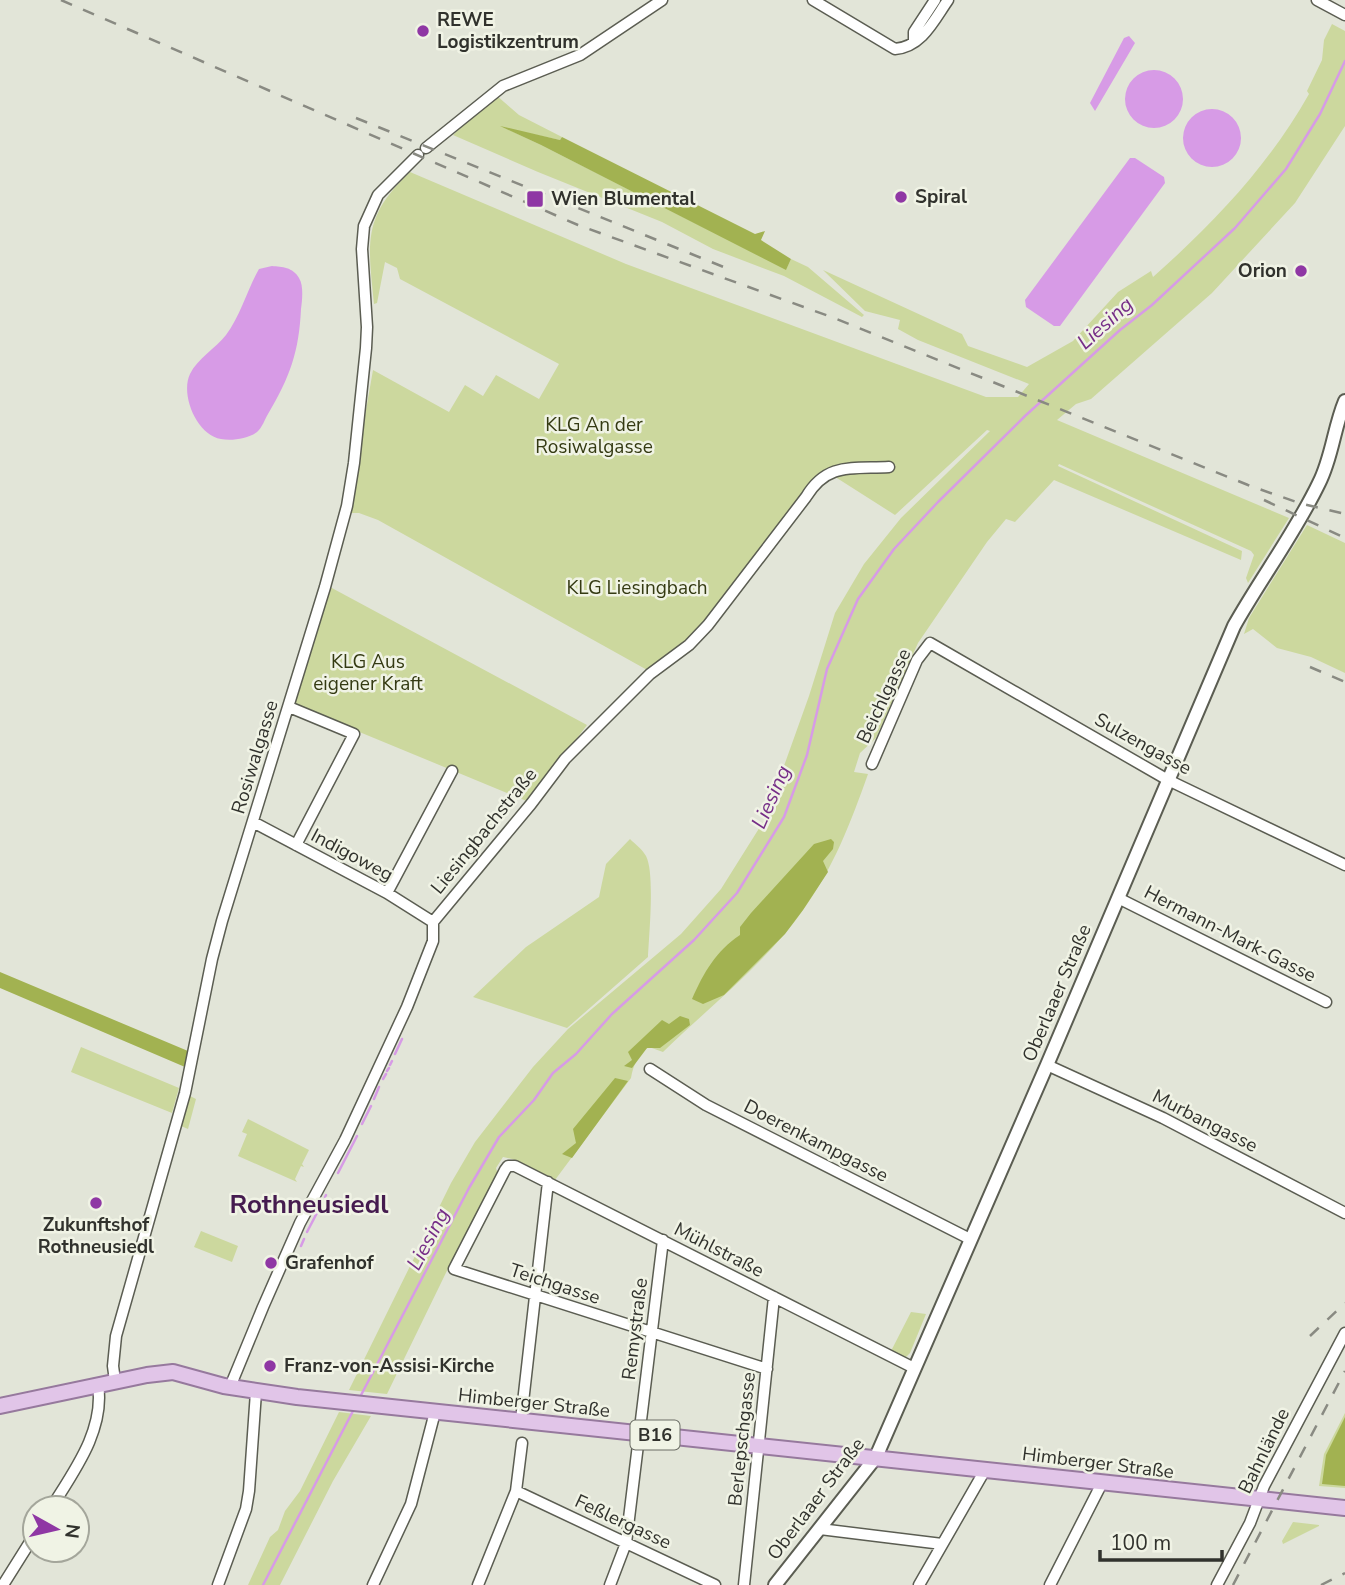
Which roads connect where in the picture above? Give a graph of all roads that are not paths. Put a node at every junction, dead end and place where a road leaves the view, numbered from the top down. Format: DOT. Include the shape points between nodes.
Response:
graph roads {
  1 [pos="662,0"];
  2 [pos="813,0"];
  3 [pos="935,0"];
  4 [pos="948,0"];
  5 [pos="1317,0"];
  6 [pos="1345,15"];
  7 [pos="910,44"];
  8 [pos="1345,401"];
  9 [pos="890,467"];
  10 [pos="930,643"];
  11 [pos="289,706"];
  12 [pos="872,764"];
  13 [pos="452,771"];
  14 [pos="1168,780"];
  15 [pos="253,822"];
  16 [pos="296,845"];
  17 [pos="1345,865"];
  18 [pos="387,892"];
  19 [pos="1118,898"];
  20 [pos="433,922"];
  21 [pos="1326,1002"];
  22 [pos="1047,1065"];
  23 [pos="650,1069"];
  24 [pos="548,1182"];
  25 [pos="1345,1213"];
  26 [pos="663,1240"];
  27 [pos="970,1240"];
  28 [pos="454,1269"];
  29 [pos="535,1296"];
  30 [pos="774,1297"];
  31 [pos="1345,1333"];
  32 [pos="651,1334"];
  33 [pos="914,1368"];
  34 [pos="767,1369"];
  35 [pos="115,1381"];
  36 [pos="232,1383"];
  37 [pos="98,1385"];
  38 [pos="256,1392"];
  39 [pos="0,1406"];
  40 [pos="435,1412"];
  41 [pos="521,1420"];
  42 [pos="640,1434"];
  43 [pos="522,1443"];
  44 [pos="759,1445"];
  45 [pos="876,1457"];
  46 [pos="985,1470"];
  47 [pos="1102,1483"];
  48 [pos="516,1491"];
  49 [pos="59,1494"];
  50 [pos="1262,1494"];
  51 [pos="1345,1508"];
  52 [pos="820,1529"];
  53 [pos="626,1543"];
  54 [pos="942,1545"];
  55 [pos="21,1556"];
  56 [pos="3,1585"];
  57 [pos="218,1585"];
  58 [pos="373,1585"];
  59 [pos="478,1585"];
  60 [pos="610,1585"];
  61 [pos="715,1585"];
  62 [pos="744,1585"];
  63 [pos="775,1585"];
  64 [pos="919,1585"];
  65 [pos="1050,1585"];
  66 [pos="1217,1585"];
  1 -- 11 [label="street, Rosiwalgasse" via="580,55 503,86 422,152 379,195 364,226 367,335 352,477 331,569"];
  2 -- 7 [label="street" via="890,48"];
  3 -- 7 [label="street"];
  4 -- 7 [label="street" via="922,38"];
  5 -- 6 [label="street"];
  8 -- 14 [label="main road, Oberlaaer Straße" via="1321,480 1234,626"];
  9 -- 20 [label="street, Liesingbachstraße" via="841,470 815,482 708,625 640,683 565,759"];
  10 -- 12 [label="street, Beichlgasse" via="917,660"];
  10 -- 14 [label="street, Sulzengasse"];
  11 -- 15 [label="street, Rosiwalgasse"];
  11 -- 16 [label="street" via="354,734"];
  13 -- 18 [label="street"];
  14 -- 17 [label="street, Sulzengasse"];
  14 -- 19 [label="main road, Oberlaaer Straße"];
  15 -- 16 [label="street, Indigoweg"];
  15 -- 35 [label="street, Rosiwalgasse" via="222,921 186,1093 116,1336"];
  16 -- 18 [label="street, Indigoweg"];
  18 -- 20 [label="street, Indigoweg"];
  19 -- 21 [label="street, Hermann-Mark-Gasse"];
  19 -- 22 [label="main road, Oberlaaer Straße"];
  20 -- 36 [label="street, Liesingbachstraße" via="433,941 404,1014 300,1223"];
  22 -- 25 [label="street, Murbangasse" via="1163,1118"];
  22 -- 27 [label="main road, Oberlaaer Straße"];
  23 -- 27 [label="street, Doerenkampgasse" via="706,1105"];
  24 -- 26 [label="street, Mühlstraße"];
  24 -- 28 [label="street, Mühlstraße" via="508,1166"];
  24 -- 29 [label="street"];
  26 -- 30 [label="street, Mühlstraße"];
  26 -- 32 [label="street, Remystraße"];
  27 -- 33 [label="main road, Oberlaaer Straße"];
  28 -- 29 [label="street, Teichgasse"];
  29 -- 32 [label="street, Teichgasse"];
  29 -- 41 [label="street"];
  30 -- 33 [label="street, Mühlstraße"];
  30 -- 34 [label="street, Berlepschgasse"];
  31 -- 50 [label="street, Bahnlände"];
  32 -- 34 [label="street, Teichgasse"];
  32 -- 42 [label="street, Remystraße"];
  33 -- 45 [label="main road, Oberlaaer Straße"];
  34 -- 44 [label="street, Berlepschgasse"];
  35 -- 36 [label="main road, Himberger Straße / B16" via="173,1372"];
  35 -- 37 [label="main road, Himberger Straße / B16"];
  36 -- 38 [label="main road, Himberger Straße / B16"];
  37 -- 39 [label="main road, Himberger Straße / B16"];
  37 -- 49 [label="street" via="96,1424"];
  38 -- 40 [label="main road, Himberger Straße / B16"];
  38 -- 57 [label="street" via="247,1500"];
  40 -- 41 [label="main road, Himberger Straße / B16"];
  40 -- 58 [label="street" via="411,1504"];
  41 -- 42 [label="main road, Himberger Straße / B16"];
  42 -- 44 [label="main road, Himberger Straße / B16"];
  42 -- 53 [label="street, Remystraße"];
  43 -- 48 [label="street"];
  44 -- 45 [label="main road, Himberger Straße / B16"];
  44 -- 62 [label="street, Berlepschgasse"];
  45 -- 46 [label="main road, Himberger Straße / B16"];
  45 -- 52 [label="main road, Oberlaaer Straße"];
  46 -- 47 [label="main road, Himberger Straße / B16"];
  46 -- 54 [label="street"];
  47 -- 50 [label="main road, Himberger Straße / B16"];
  47 -- 65 [label="street"];
  48 -- 53 [label="street, Feßlergasse"];
  48 -- 59 [label="street"];
  50 -- 51 [label="main road, Himberger Straße / B16" via="1277,1503"];
  50 -- 66 [label="street, Bahnlände"];
  52 -- 54 [label="street"];
  52 -- 63 [label="main road, Oberlaaer Straße"];
  53 -- 60 [label="street, Remystraße"];
  53 -- 61 [label="street, Feßlergasse"];
  54 -- 64 [label="street"];
  55 -- 56 [label="street"];
}
